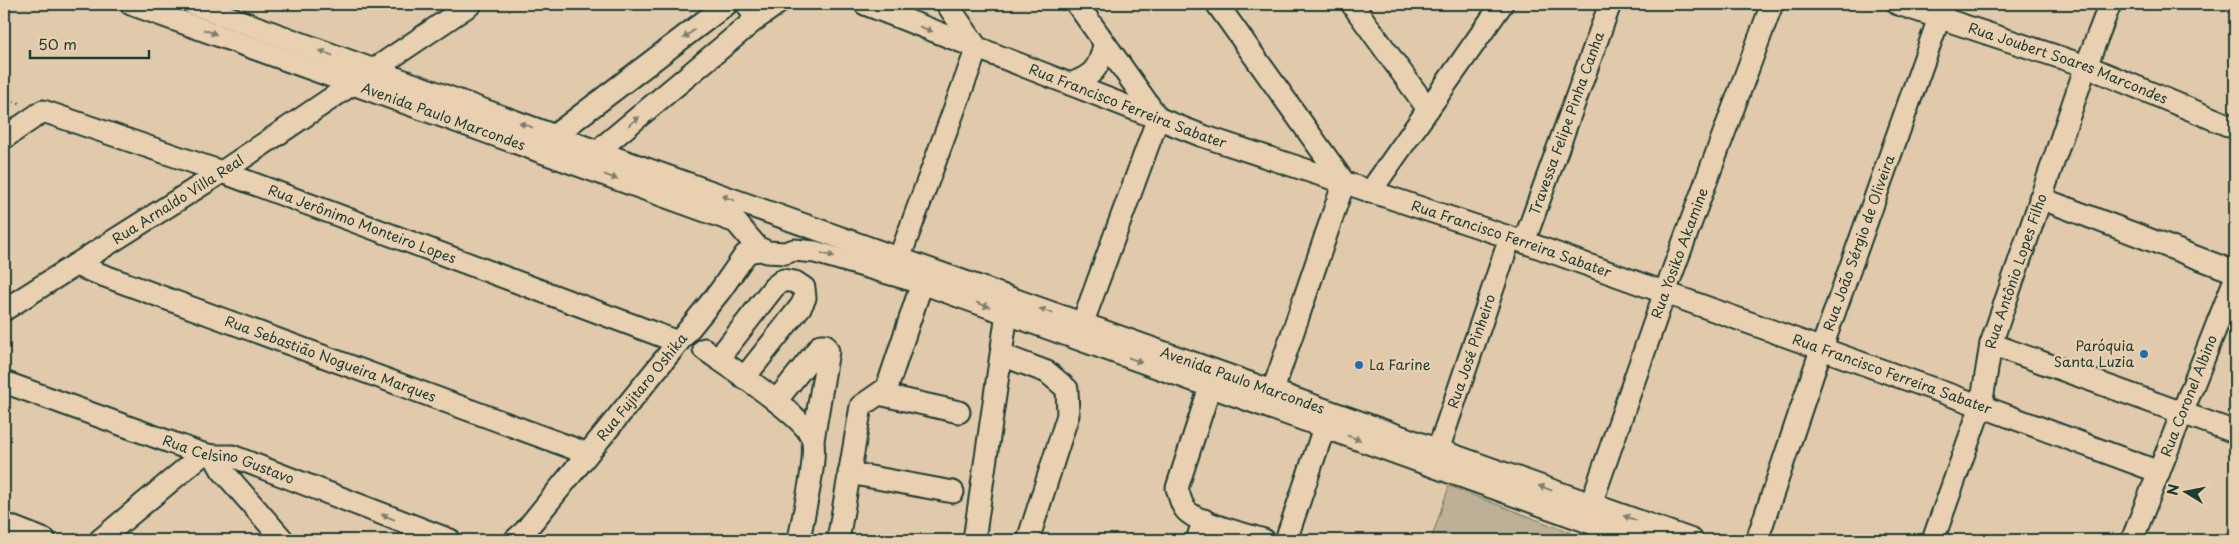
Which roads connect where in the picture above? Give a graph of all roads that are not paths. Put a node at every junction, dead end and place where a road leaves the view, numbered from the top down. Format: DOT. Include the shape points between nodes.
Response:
graph roads {
  1 [pos="131,4"];
  2 [pos="193,4"];
  3 [pos="471,4"];
  4 [pos="727,4"];
  5 [pos="777,4"];
  6 [pos="904,4"];
  7 [pos="947,4"];
  8 [pos="1077,4"];
  9 [pos="1217,4"];
  10 [pos="1352,4"];
  11 [pos="1610,4"];
  12 [pos="1772,4"];
  13 [pos="1898,4"];
  14 [pos="2110,4"];
  15 [pos="872,7"];
  16 [pos="1495,7"];
  17 [pos="1941,10"];
  18 [pos="752,11"];
  19 [pos="1104,44"];
  20 [pos="977,48"];
  21 [pos="2086,66"];
  22 [pos="372,70"];
  23 [pos="351,84"];
  24 [pos="1070,84"];
  25 [pos="1428,109"];
  26 [pos="1158,118"];
  27 [pos="2235,128"];
  28 [pos="4,138"];
  29 [pos="550,145"];
  30 [pos="594,160"];
  31 [pos="222,172"];
  32 [pos="1344,182"];
  33 [pos="1370,192"];
  34 [pos="2040,198"];
  35 [pos="784,218"];
  36 [pos="1517,240"];
  37 [pos="755,245"];
  38 [pos="794,250"];
  39 [pos="899,259"];
  40 [pos="75,265"];
  41 [pos="2235,272"];
  42 [pos="2235,279"];
  43 [pos="922,283"];
  44 [pos="1665,292"];
  45 [pos="4,310"];
  46 [pos="1007,314"];
  47 [pos="1079,332"];
  48 [pos="678,342"];
  49 [pos="1991,344"];
  50 [pos="1821,350"];
  51 [pos="1002,355"];
  52 [pos="744,378"];
  53 [pos="4,382"];
  54 [pos="1210,387"];
  55 [pos="879,394"];
  56 [pos="1270,400"];
  57 [pos="776,401"];
  58 [pos="1981,406"];
  59 [pos="960,412"];
  60 [pos="2182,413"];
  61 [pos="1324,428"];
  62 [pos="2235,432"];
  63 [pos="813,440"];
  64 [pos="586,453"];
  65 [pos="209,455"];
  66 [pos="1435,459"];
  67 [pos="2159,472"];
  68 [pos="849,473"];
  69 [pos="280,474"];
  70 [pos="953,492"];
  71 [pos="245,497"];
  72 [pos="1591,504"];
  73 [pos="1204,520"];
  74 [pos="4,524"];
  75 [pos="1594,533"];
  76 [pos="520,537"];
  77 [pos="104,539"];
  78 [pos="45,540"];
  79 [pos="283,540"];
  80 [pos="450,540"];
  81 [pos="799,540"];
  82 [pos="838,540"];
  83 [pos="974,540"];
  84 [pos="1028,540"];
  85 [pos="1197,540"];
  86 [pos="1264,540"];
  87 [pos="1286,540"];
  88 [pos="1639,540"];
  89 [pos="1692,540"];
  90 [pos="1757,540"];
  91 [pos="1933,540"];
  92 [pos="2132,540"];
  1 -- 23 [label="street, Avenida Paulo Marcondes, one-way"];
  22 -- 2 [label="street, Avenida Paulo Marcondes, one-way"];
  3 -- 22 [label="street, Rua Arnaldo Villa Real"];
  4 -- 29 [label="street, one-way"];
  5 -- 18 [label="street"];
  6 -- 15 [label="street" via="897,8"];
  7 -- 20 [label="street"];
  8 -- 19 [label="street"];
  9 -- 32 [label="street"];
  10 -- 25 [label="street"];
  11 -- 36 [label="street, Travessa Felipe Pinha Canha"];
  12 -- 44 [label="street, Rua Yosiko Akamine"];
  13 -- 17 [label="street, Rua Joubert Soares Marcondes"];
  14 -- 21 [label="street, Rua Antônio Lopes Filho"];
  15 -- 20 [label="street, Rua Francisco Ferreira Sabater, one-way"];
  16 -- 25 [label="street"];
  17 -- 21 [label="street, Rua Joubert Soares Marcondes"];
  17 -- 50 [label="street, Rua João Sérgio de Oliveira"];
  30 -- 18 [label="street, one-way" via="606,144"];
  19 -- 24 [label="street" via="1101,60 1094,70 1086,78"];
  19 -- 26 [label="street"];
  20 -- 24 [label="street, Rua Francisco Ferreira Sabater"];
  20 -- 39 [label="street"];
  21 -- 27 [label="street, Rua Joubert Soares Marcondes"];
  21 -- 34 [label="street, Rua Antônio Lopes Filho"];
  22 -- 23 [label="street, Rua Arnaldo Villa Real"];
  29 -- 22 [label="street, Avenida Paulo Marcondes, one-way"];
  23 -- 29 [label="street, Avenida Paulo Marcondes"];
  23 -- 31 [label="street, Rua Arnaldo Villa Real"];
  24 -- 26 [label="street, Rua Francisco Ferreira Sabater"];
  25 -- 33 [label="street"];
  26 -- 32 [label="street, Rua Francisco Ferreira Sabater"];
  26 -- 47 [label="street"];
  28 -- 31 [label="street, Rua Jerônimo Monteiro Lopes" via="43,111"];
  29 -- 30 [label="street, Avenida Paulo Marcondes"];
  35 -- 30 [label="street, Avenida Paulo Marcondes, one-way"];
  30 -- 37 [label="street, Avenida Paulo Marcondes, one-way" via="736,222"];
  31 -- 40 [label="street, Rua Arnaldo Villa Real"];
  31 -- 48 [label="street, Rua Jerônimo Monteiro Lopes"];
  32 -- 33 [label="street, Rua Francisco Ferreira Sabater"];
  32 -- 56 [label="street"];
  33 -- 36 [label="street, Rua Francisco Ferreira Sabater"];
  34 -- 41 [label="street"];
  34 -- 49 [label="street, Rua Antônio Lopes Filho"];
  35 -- 37 [label="street" via="764,214 754,218 749,229"];
  35 -- 38 [label="street" via="801,230"];
  35 -- 39 [label="street, Avenida Paulo Marcondes"];
  36 -- 44 [label="street, Rua Francisco Ferreira Sabater"];
  36 -- 66 [label="street, Rua José Pinheiro"];
  37 -- 38 [label="street, Avenida Paulo Marcondes" via="785,253"];
  37 -- 48 [label="street, Rua Fujitaro Oshika"];
  38 -- 43 [label="street, Avenida Paulo Marcondes, one-way" via="815,252"];
  47 -- 39 [label="street, Avenida Paulo Marcondes, one-way"];
  40 -- 45 [label="street, Rua Arnaldo Villa Real"];
  40 -- 64 [label="street, Rua Sebastião Nogueira Marques"];
  42 -- 60 [label="street, Rua Coronel Albino"];
  43 -- 46 [label="street, Avenida Paulo Marcondes, one-way"];
  43 -- 55 [label="street" via="887,388"];
  44 -- 50 [label="street, Rua Francisco Ferreira Sabater"];
  44 -- 72 [label="street, Rua Yosiko Akamine"];
  46 -- 47 [label="street, Avenida Paulo Marcondes"];
  46 -- 51 [label="street"];
  47 -- 54 [label="street, Avenida Paulo Marcondes, one-way"];
  47 -- 56 [label="street, Avenida Paulo Marcondes"];
  48 -- 64 [label="street, Rua Fujitaro Oshika"];
  49 -- 58 [label="street, Rua Antônio Lopes Filho"];
  49 -- 60 [label="street"];
  50 -- 58 [label="street, Rua Francisco Ferreira Sabater"];
  50 -- 90 [label="street, Rua João Sérgio de Oliveira"];
  51 -- 83 [label="street"];
  51 -- 84 [label="street" via="1047,372 1067,389 1068,415"];
  52 -- 52 [label="street" via="711,354 774,287 783,280 795,282 804,288 802,306"];
  52 -- 57 [label="street"];
  53 -- 65 [label="street, Rua Celsino Gustavo"];
  54 -- 56 [label="street, Avenida Paulo Marcondes"];
  54 -- 73 [label="street" via="1177,488 1181,503 1189,513"];
  55 -- 59 [label="street"];
  55 -- 68 [label="street" via="861,406"];
  56 -- 61 [label="street, Avenida Paulo Marcondes"];
  56 -- 66 [label="street, Avenida Paulo Marcondes"];
  57 -- 63 [label="street" via="800,422"];
  57 -- 63 [label="street" via="821,345 825,345 828,351"];
  58 -- 67 [label="street, Rua Francisco Ferreira Sabater"];
  58 -- 91 [label="street, Rua Antônio Lopes Filho"];
  60 -- 62 [label="street"];
  60 -- 67 [label="street, Rua Coronel Albino"];
  61 -- 66 [label="street, Avenida Paulo Marcondes, one-way"];
  61 -- 87 [label="street"];
  63 -- 81 [label="street"];
  64 -- 76 [label="street, Rua Fujitaro Oshika"];
  65 -- 69 [label="street, Rua Celsino Gustavo" via="232,456"];
  65 -- 71 [label="street"];
  65 -- 77 [label="street"];
  72 -- 66 [label="street, Avenida Paulo Marcondes, one-way"];
  66 -- 75 [label="street, Avenida Paulo Marcondes"];
  67 -- 92 [label="street, Rua Coronel Albino"];
  68 -- 70 [label="street"];
  68 -- 82 [label="street"];
  69 -- 71 [label="street" via="256,480"];
  80 -- 69 [label="street, Rua Celsino Gustavo, one-way"];
  71 -- 79 [label="street"];
  72 -- 75 [label="street"];
  89 -- 72 [label="street, Avenida Paulo Marcondes, one-way"];
  73 -- 85 [label="street"];
  73 -- 86 [label="street"];
  74 -- 78 [label="street"];
  75 -- 88 [label="street, Avenida Paulo Marcondes"];
}
